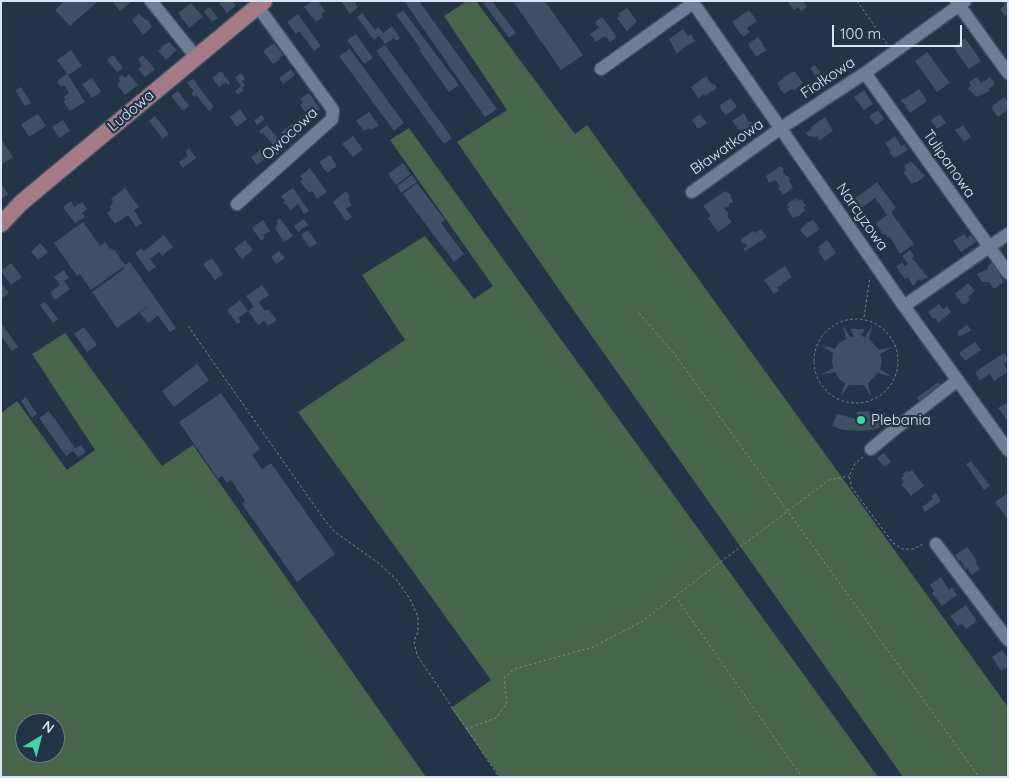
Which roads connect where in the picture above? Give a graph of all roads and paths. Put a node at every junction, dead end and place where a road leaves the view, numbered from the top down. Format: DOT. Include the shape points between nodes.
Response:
graph roads {
  1 [pos="151,1"];
  2 [pos="857,1"];
  3 [pos="693,2"];
  4 [pos="960,3"];
  5 [pos="261,4"];
  6 [pos="893,52"];
  7 [pos="196,57"];
  8 [pos="601,69"];
  9 [pos="865,73"];
  10 [pos="1008,73"];
  11 [pos="781,128"];
  12 [pos="692,192"];
  13 [pos="237,204"];
  14 [pos="1,224"];
  15 [pos="1008,234"];
  16 [pos="989,248"];
  17 [pos="874,263"];
  18 [pos="1008,273"];
  19 [pos="904,306"];
  20 [pos="640,313"];
  21 [pos="864,318"];
  22 [pos="188,326"];
  23 [pos="958,380"];
  24 [pos="871,450"];
  25 [pos="1008,450"];
  26 [pos="849,476"];
  27 [pos="787,512"];
  28 [pos="936,544"];
  29 [pos="676,596"];
  30 [pos="1008,640"];
  31 [pos="466,729"];
  32 [pos="499,777"];
  33 [pos="802,777"];
  34 [pos="979,777"];
  1 -- 7 [label="street"];
  2 -- 6 [label="path"];
  3 -- 8 [label="street"];
  3 -- 11 [label="street, Narcyzowa"];
  4 -- 6 [label="street, Fiołkowa"];
  4 -- 10 [label="street"];
  5 -- 7 [label="main road, Ludowa"];
  5 -- 13 [label="street, Owocowa" via="333,110 332,119"];
  6 -- 9 [label="street, Fiołkowa"];
  7 -- 14 [label="main road, Ludowa" via="35,191"];
  9 -- 11 [label="street, Fiołkowa"];
  9 -- 16 [label="street, Tulipanowa"];
  11 -- 12 [label="street, Bławatkowa"];
  11 -- 17 [label="street, Narcyzowa"];
  15 -- 16 [label="street"];
  16 -- 18 [label="street, Tulipanowa"];
  16 -- 19 [label="street"];
  17 -- 19 [label="street, Narcyzowa"];
  17 -- 21 [label="path"];
  19 -- 23 [label="street, Narcyzowa"];
  20 -- 27 [label="path" via="676,356"];
  21 -- 21 [label="path" via="884,327 899,351 898,376 884,394 868,403 846,403 826,393 815,373 814,353 823,334 841,320"];
  22 -- 31 [label="path" via="326,522 396,579 410,599 418,617 414,641 417,655"];
  23 -- 24 [label="street"];
  23 -- 25 [label="street, Narcyzowa"];
  24 -- 26 [label="path" via="855,464"];
  26 -- 27 [label="path" via="829,480"];
  26 -- 28 [label="path" via="852,488 892,543 908,550 928,542"];
  27 -- 29 [label="path"];
  27 -- 34 [label="path"];
  28 -- 30 [label="street"];
  29 -- 31 [label="path" via="641,622 593,647 514,669 504,678 506,703 496,718"];
  29 -- 33 [label="path"];
  31 -- 32 [label="path"];
}
